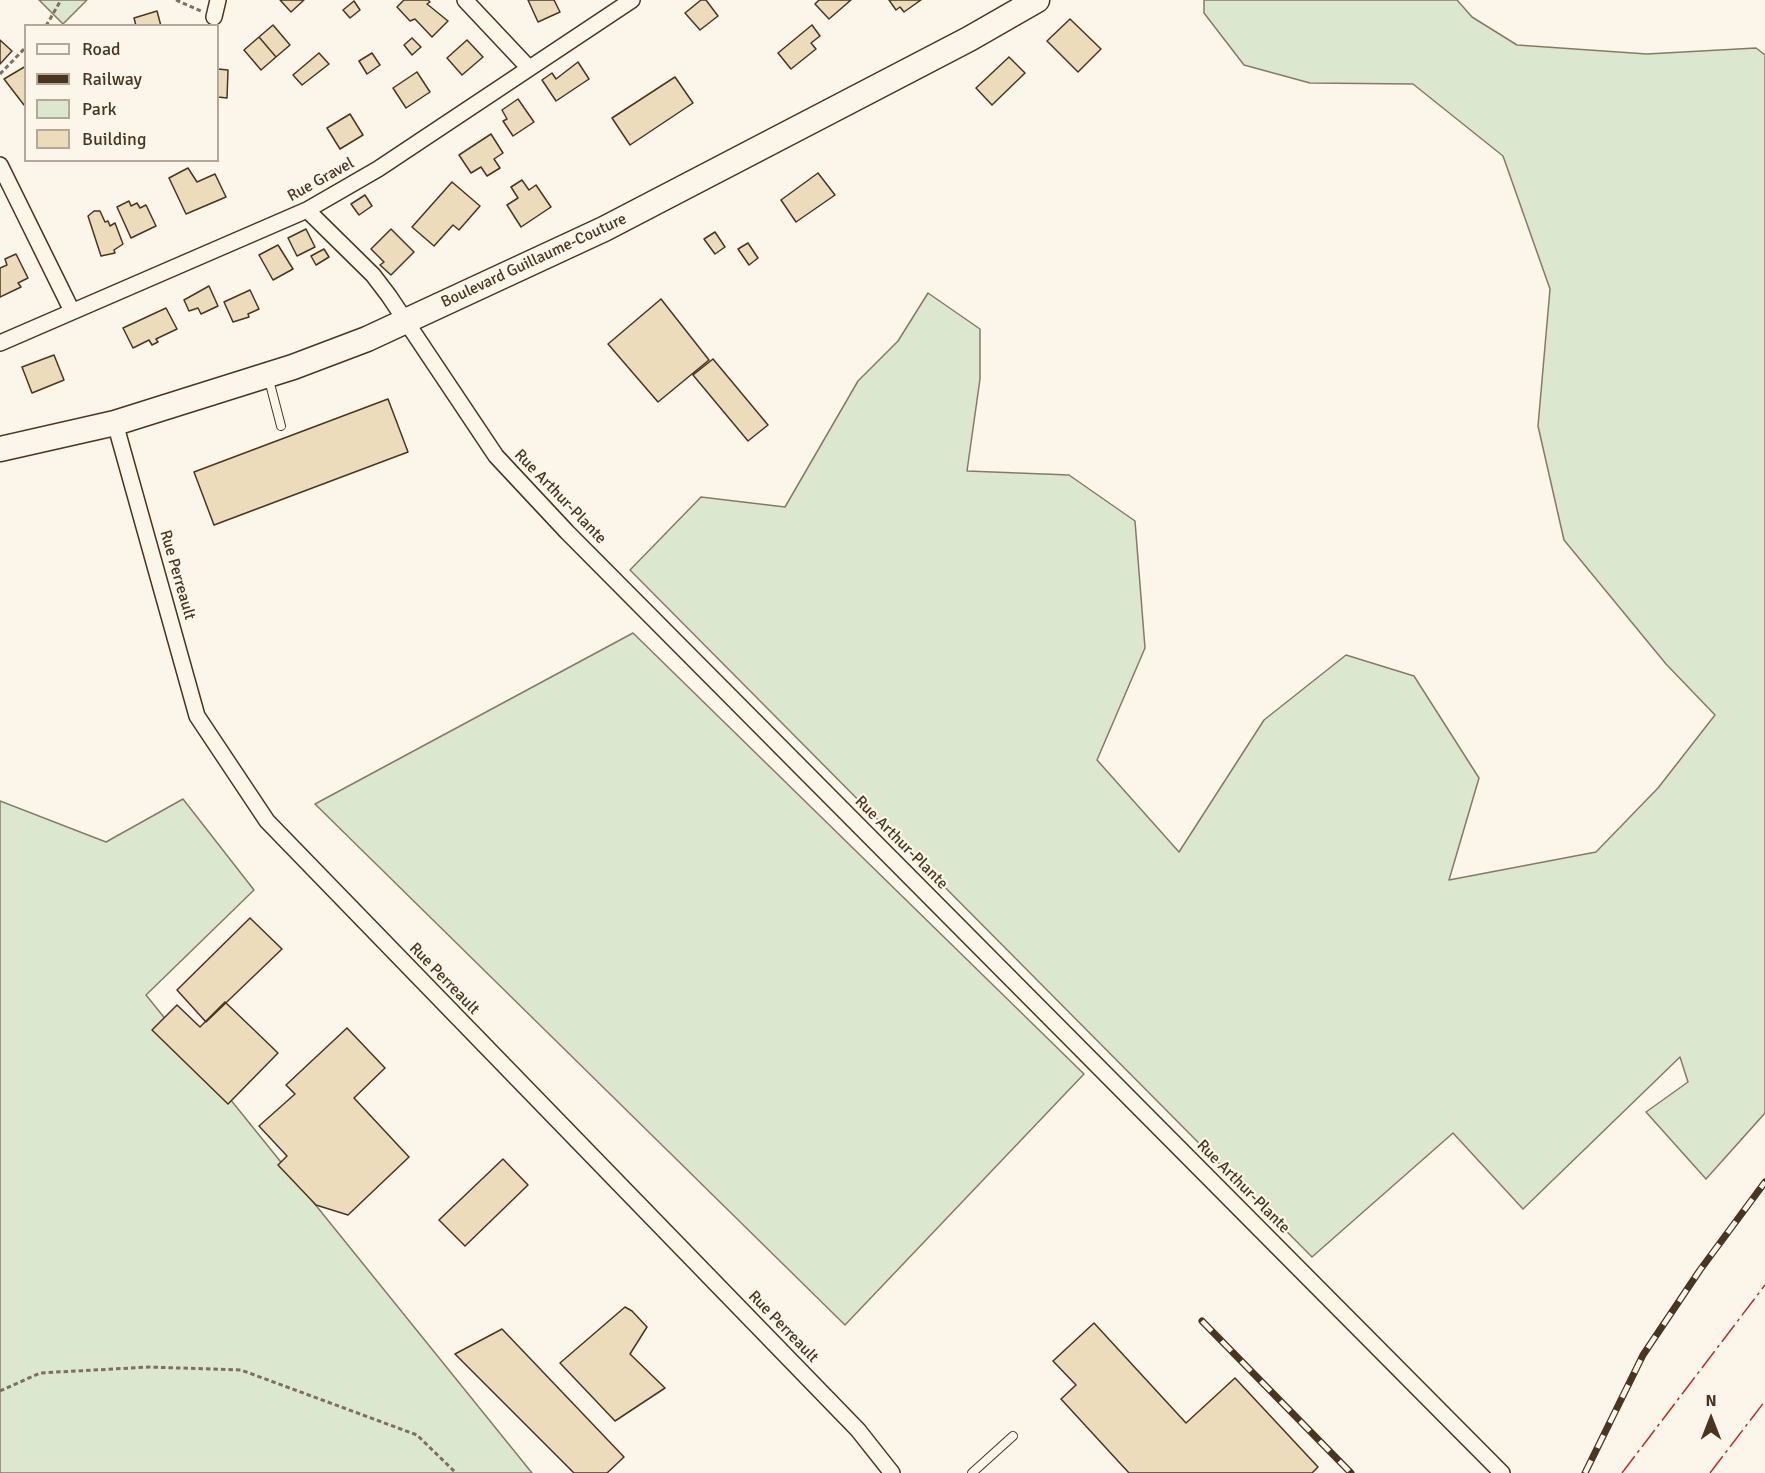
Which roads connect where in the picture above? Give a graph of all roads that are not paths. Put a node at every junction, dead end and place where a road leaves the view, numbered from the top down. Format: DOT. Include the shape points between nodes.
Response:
graph roads {
  1 [pos="218,0"];
  2 [pos="465,0"];
  3 [pos="632,0"];
  4 [pos="1037,0"];
  5 [pos="213,17"];
  6 [pos="528,67"];
  7 [pos="0,165"];
  8 [pos="307,210"];
  9 [pos="72,311"];
  10 [pos="405,322"];
  11 [pos="0,343"];
  12 [pos="268,375"];
  13 [pos="115,423"];
  14 [pos="281,426"];
  15 [pos="0,449"];
  16 [pos="1013,1436"];
  17 [pos="892,1473"];
  18 [pos="972,1473"];
  19 [pos="1502,1473"];
  1 -- 5 [label="street"];
  2 -- 6 [label="street"];
  3 -- 6 [label="street, Rue Gravel"];
  4 -- 10 [label="main road, Boulevard Guillaume-Couture" via="604,229"];
  6 -- 8 [label="street, Rue Gravel" via="378,169"];
  7 -- 9 [label="street"];
  8 -- 9 [label="street, Rue Gravel"];
  8 -- 10 [label="street, Rue Arthur-Plante" via="373,275"];
  9 -- 11 [label="street, Rue Gravel"];
  10 -- 12 [label="main road, Boulevard Guillaume-Couture"];
  10 -- 19 [label="street, Rue Arthur-Plante" via="496,456 567,532"];
  12 -- 13 [label="main road, Boulevard Guillaume-Couture"];
  12 -- 14 [label="lane"];
  13 -- 15 [label="main road, Boulevard Guillaume-Couture"];
  13 -- 17 [label="street, Rue Perreault" via="197,716 267,821 858,1430"];
  16 -- 18 [label="lane"];
}
